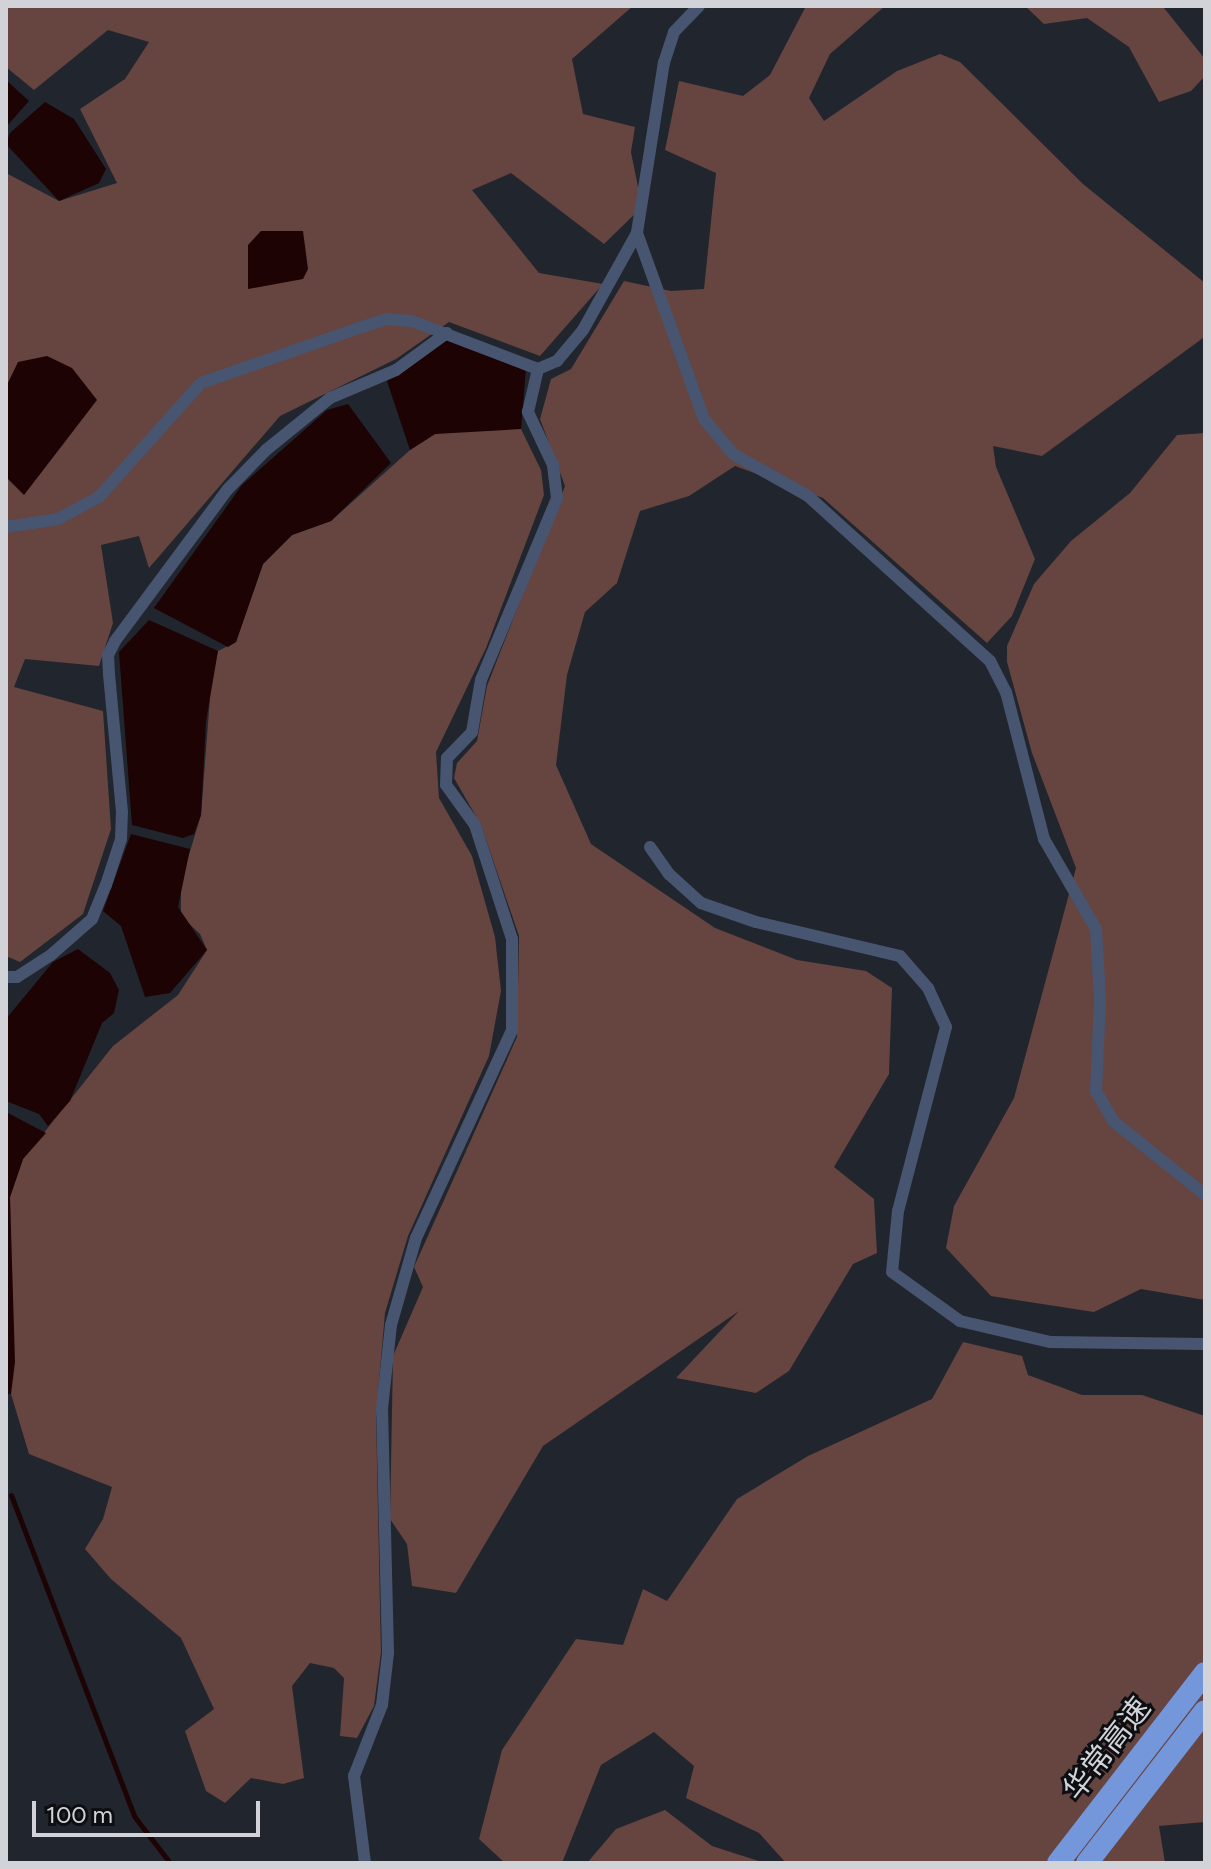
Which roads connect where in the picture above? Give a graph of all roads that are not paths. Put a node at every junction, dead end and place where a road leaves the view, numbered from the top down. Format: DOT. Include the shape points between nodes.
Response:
graph roads {
  1 [pos="699,6"];
  2 [pos="637,233"];
  3 [pos="447,333"];
  4 [pos="538,369"];
  5 [pos="6,527"];
  6 [pos="650,847"];
  7 [pos="6,977"];
  8 [pos="1205,1195"];
  9 [pos="1205,1344"];
  10 [pos="1205,1673"];
  11 [pos="1205,1711"];
  12 [pos="365,1863"];
  13 [pos="1058,1863"];
  14 [pos="1087,1863"];
  1 -- 2 [label="street" via="674,32 664,62"];
  2 -- 4 [label="street" via="583,330 557,361"];
  2 -- 8 [label="street" via="704,419 733,454 808,496 990,661 1006,692 1044,839 1096,929 1096,1091 1113,1121"];
  3 -- 4 [label="street"];
  3 -- 5 [label="street" via="387,319 201,383 99,497 58,519"];
  3 -- 7 [label="street" via="396,370 330,398 266,450 228,489 115,641 108,655 121,839 92,919 51,955 17,977"];
  4 -- 12 [label="street" via="528,412 553,465 557,498 481,680 472,732 447,758 446,785 475,825 512,939 512,1030 416,1238 391,1325 382,1409 388,1653 382,1705 354,1776"];
  6 -- 9 [label="street" via="669,874 701,903 756,922 900,956 928,988 946,1027 898,1211 892,1272 960,1321 1050,1342"];
  10 -- 13 [label="highway, 华常高速"];
  11 -- 14 [label="highway, 华常高速"];
}
